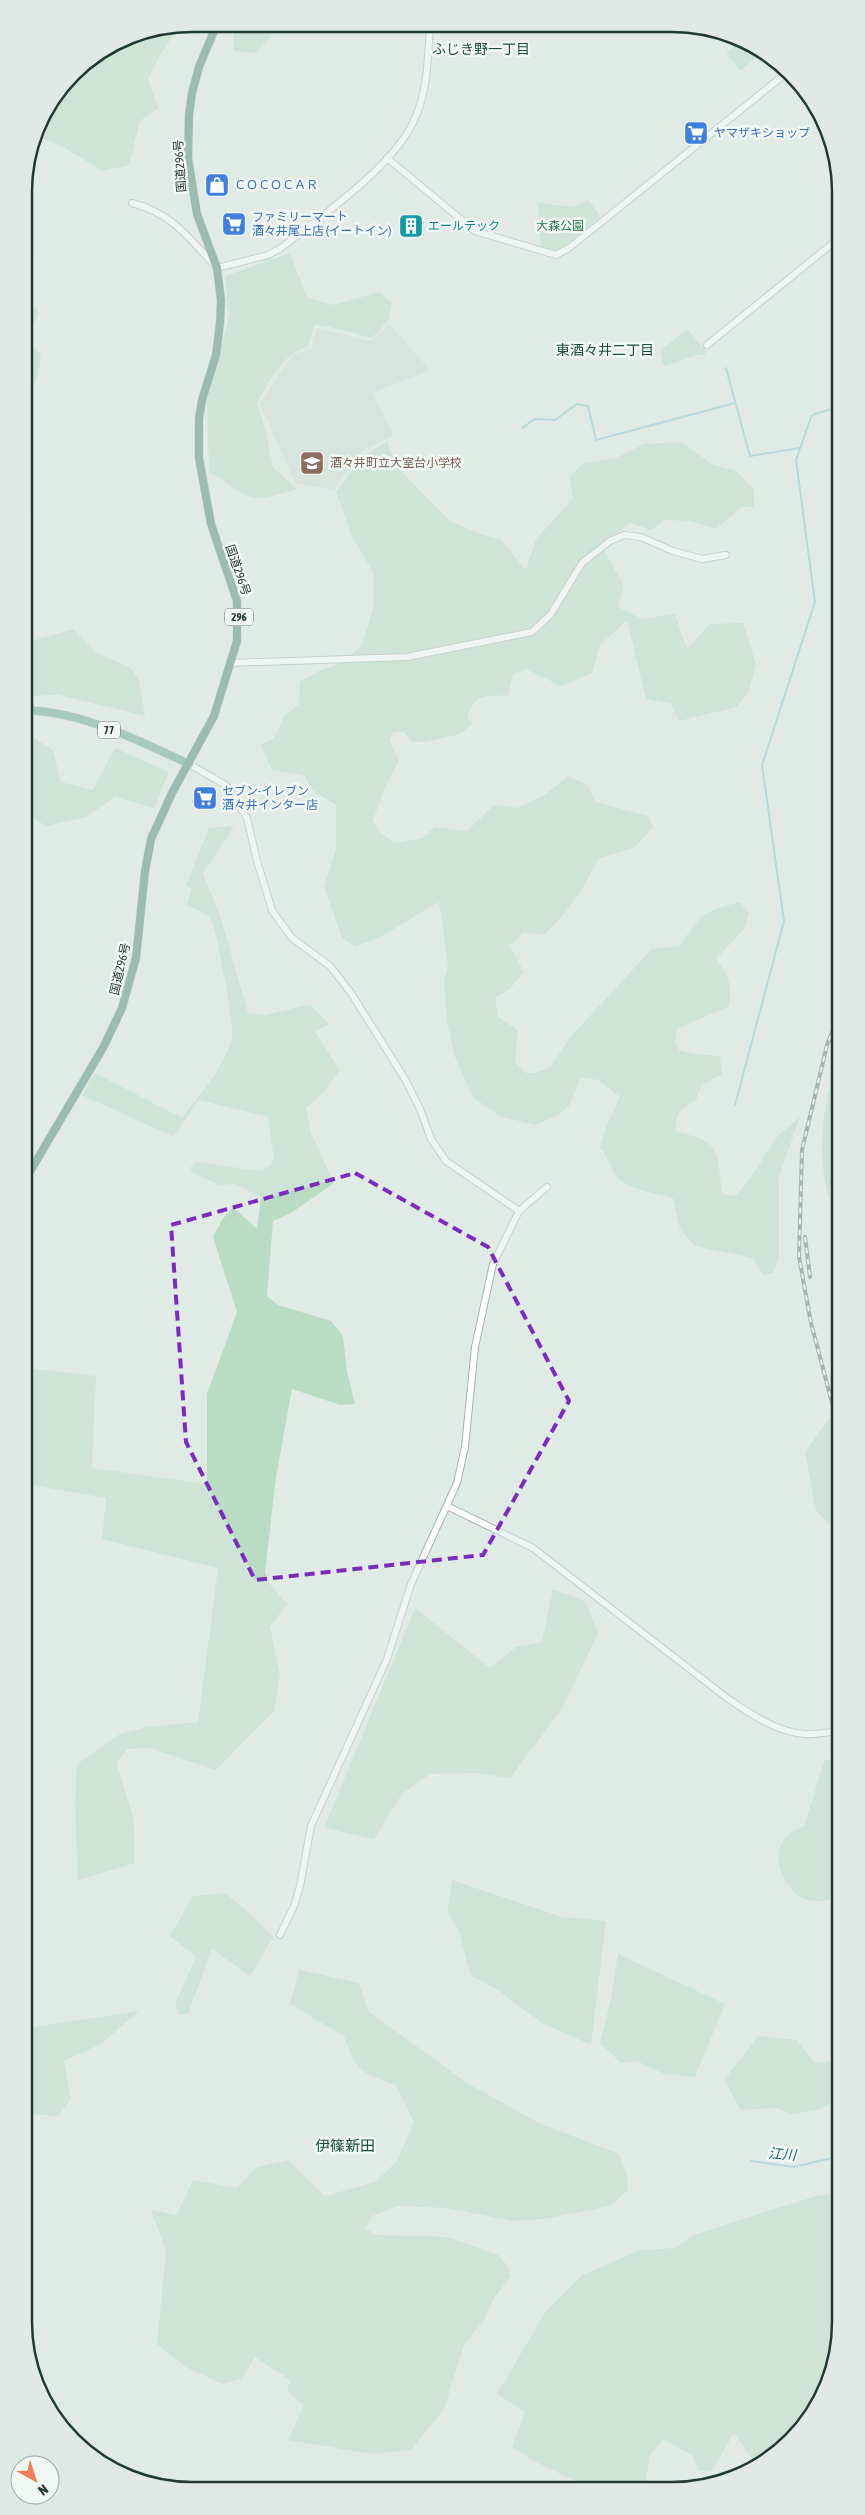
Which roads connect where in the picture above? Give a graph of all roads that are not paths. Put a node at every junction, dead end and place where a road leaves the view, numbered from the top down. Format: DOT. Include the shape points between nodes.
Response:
graph roads {
  1 [pos="430,32"];
  2 [pos="213,33"];
  3 [pos="783,76"];
  4 [pos="387,158"];
  5 [pos="132,203"];
  6 [pos="832,244"];
  7 [pos="216,268"];
  8 [pos="707,344"];
  9 [pos="726,555"];
  10 [pos="230,663"];
  11 [pos="33,711"];
  12 [pos="189,764"];
  13 [pos="33,1169"];
  14 [pos="547,1187"];
  15 [pos="519,1211"];
  16 [pos="447,1506"];
  17 [pos="832,1732"];
  18 [pos="280,1935"];
  1 -- 4 [label="street" via="427,75 416,116"];
  2 -- 7 [label="highway, 国道296号 / 296" via="192,93 188,158 197,214"];
  3 -- 4 [label="street" via="569,248 556,255 475,231"];
  4 -- 7 [label="street" via="281,248 268,255"];
  5 -- 7 [label="street" via="176,224"];
  6 -- 8 [label="street"];
  7 -- 10 [label="highway, 国道296号 / 296" via="220,323 216,355 202,400 198,445 211,524 237,601 239,630"];
  9 -- 10 [label="street" via="702,559 641,537 624,535 610,541 582,563 551,614 532,632 407,657"];
  10 -- 12 [label="highway, 国道296号 / 296" via="214,716"];
  11 -- 12 [label="main road, 77" via="88,721"];
  12 -- 13 [label="highway, 国道296号 / 296" via="151,839 136,958 122,1008 104,1046"];
  12 -- 15 [label="street" via="226,786 247,818 272,910 292,938 330,966 351,993 405,1079 441,1155"];
  14 -- 15 [label="street"];
  15 -- 16 [label="street" via="493,1264 475,1347 462,1461"];
  16 -- 17 [label="street" via="533,1548 754,1716 805,1734"];
  16 -- 18 [label="street" via="412,1584 387,1659 311,1826 300,1886"];
}
